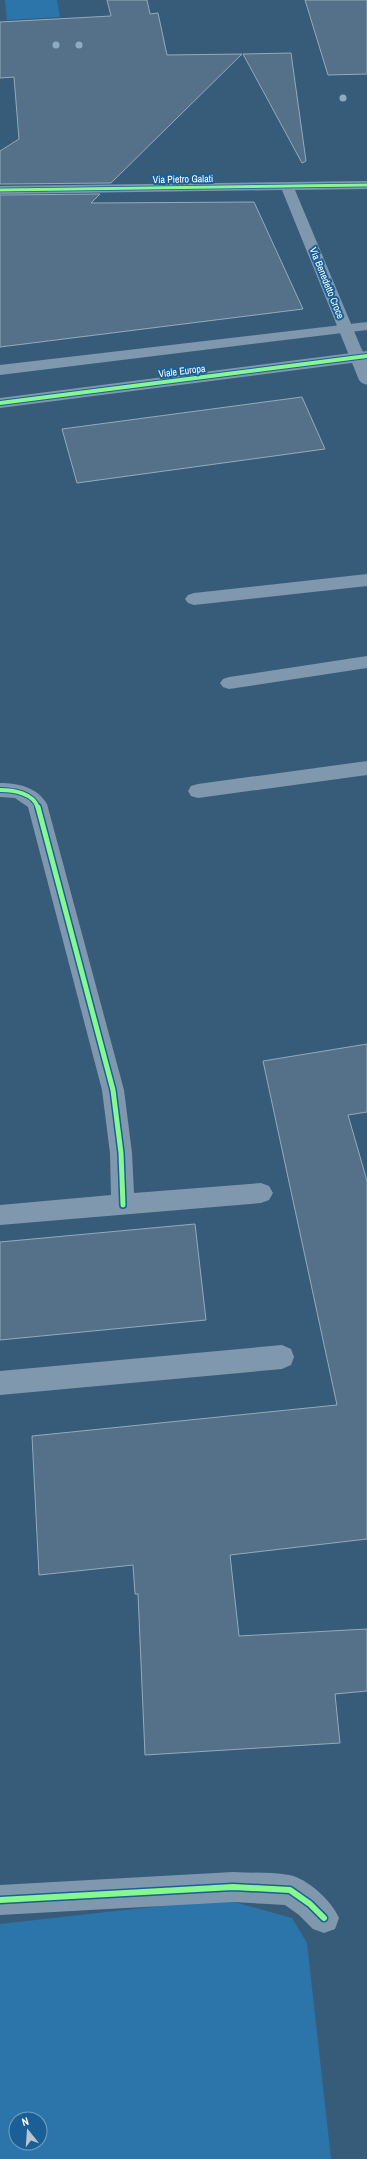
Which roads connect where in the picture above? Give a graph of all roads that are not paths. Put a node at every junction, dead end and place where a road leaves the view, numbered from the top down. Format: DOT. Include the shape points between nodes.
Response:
graph roads {
  1 [pos="367,185"];
  2 [pos="287,187"];
  3 [pos="0,190"];
  4 [pos="367,326"];
  5 [pos="345,328"];
  6 [pos="362,357"];
  7 [pos="0,370"];
  8 [pos="367,380"];
  9 [pos="0,403"];
  10 [pos="367,580"];
  11 [pos="194,599"];
  12 [pos="367,662"];
  13 [pos="229,683"];
  14 [pos="367,768"];
  15 [pos="0,790"];
  16 [pos="198,791"];
  17 [pos="261,1193"];
  18 [pos="123,1205"];
  19 [pos="0,1215"];
  20 [pos="282,1357"];
  21 [pos="0,1383"];
  22 [pos="0,1900"];
  23 [pos="324,1918"];
  1 -- 2 [label="street, Via Pietro Galati"];
  2 -- 3 [label="street, Via Pietro Galati"];
  2 -- 5 [label="street, Via Benedetto Croce"];
  4 -- 5 [label="street, Viale Europa"];
  5 -- 6 [label="street, Via Benedetto Croce"];
  5 -- 7 [label="street, Viale Europa"];
  6 -- 8 [label="street, Via Benedetto Croce"];
  6 -- 9 [label="street, Viale Europa"];
  10 -- 11 [label="street"];
  12 -- 13 [label="street"];
  14 -- 16 [label="street"];
  15 -- 18 [label="street" via="19,791 30,796 36,804 113,1090"];
  17 -- 18 [label="street"];
  18 -- 19 [label="street"];
  20 -- 21 [label="street"];
  22 -- 23 [label="street" via="233,1887 290,1890"];
}
